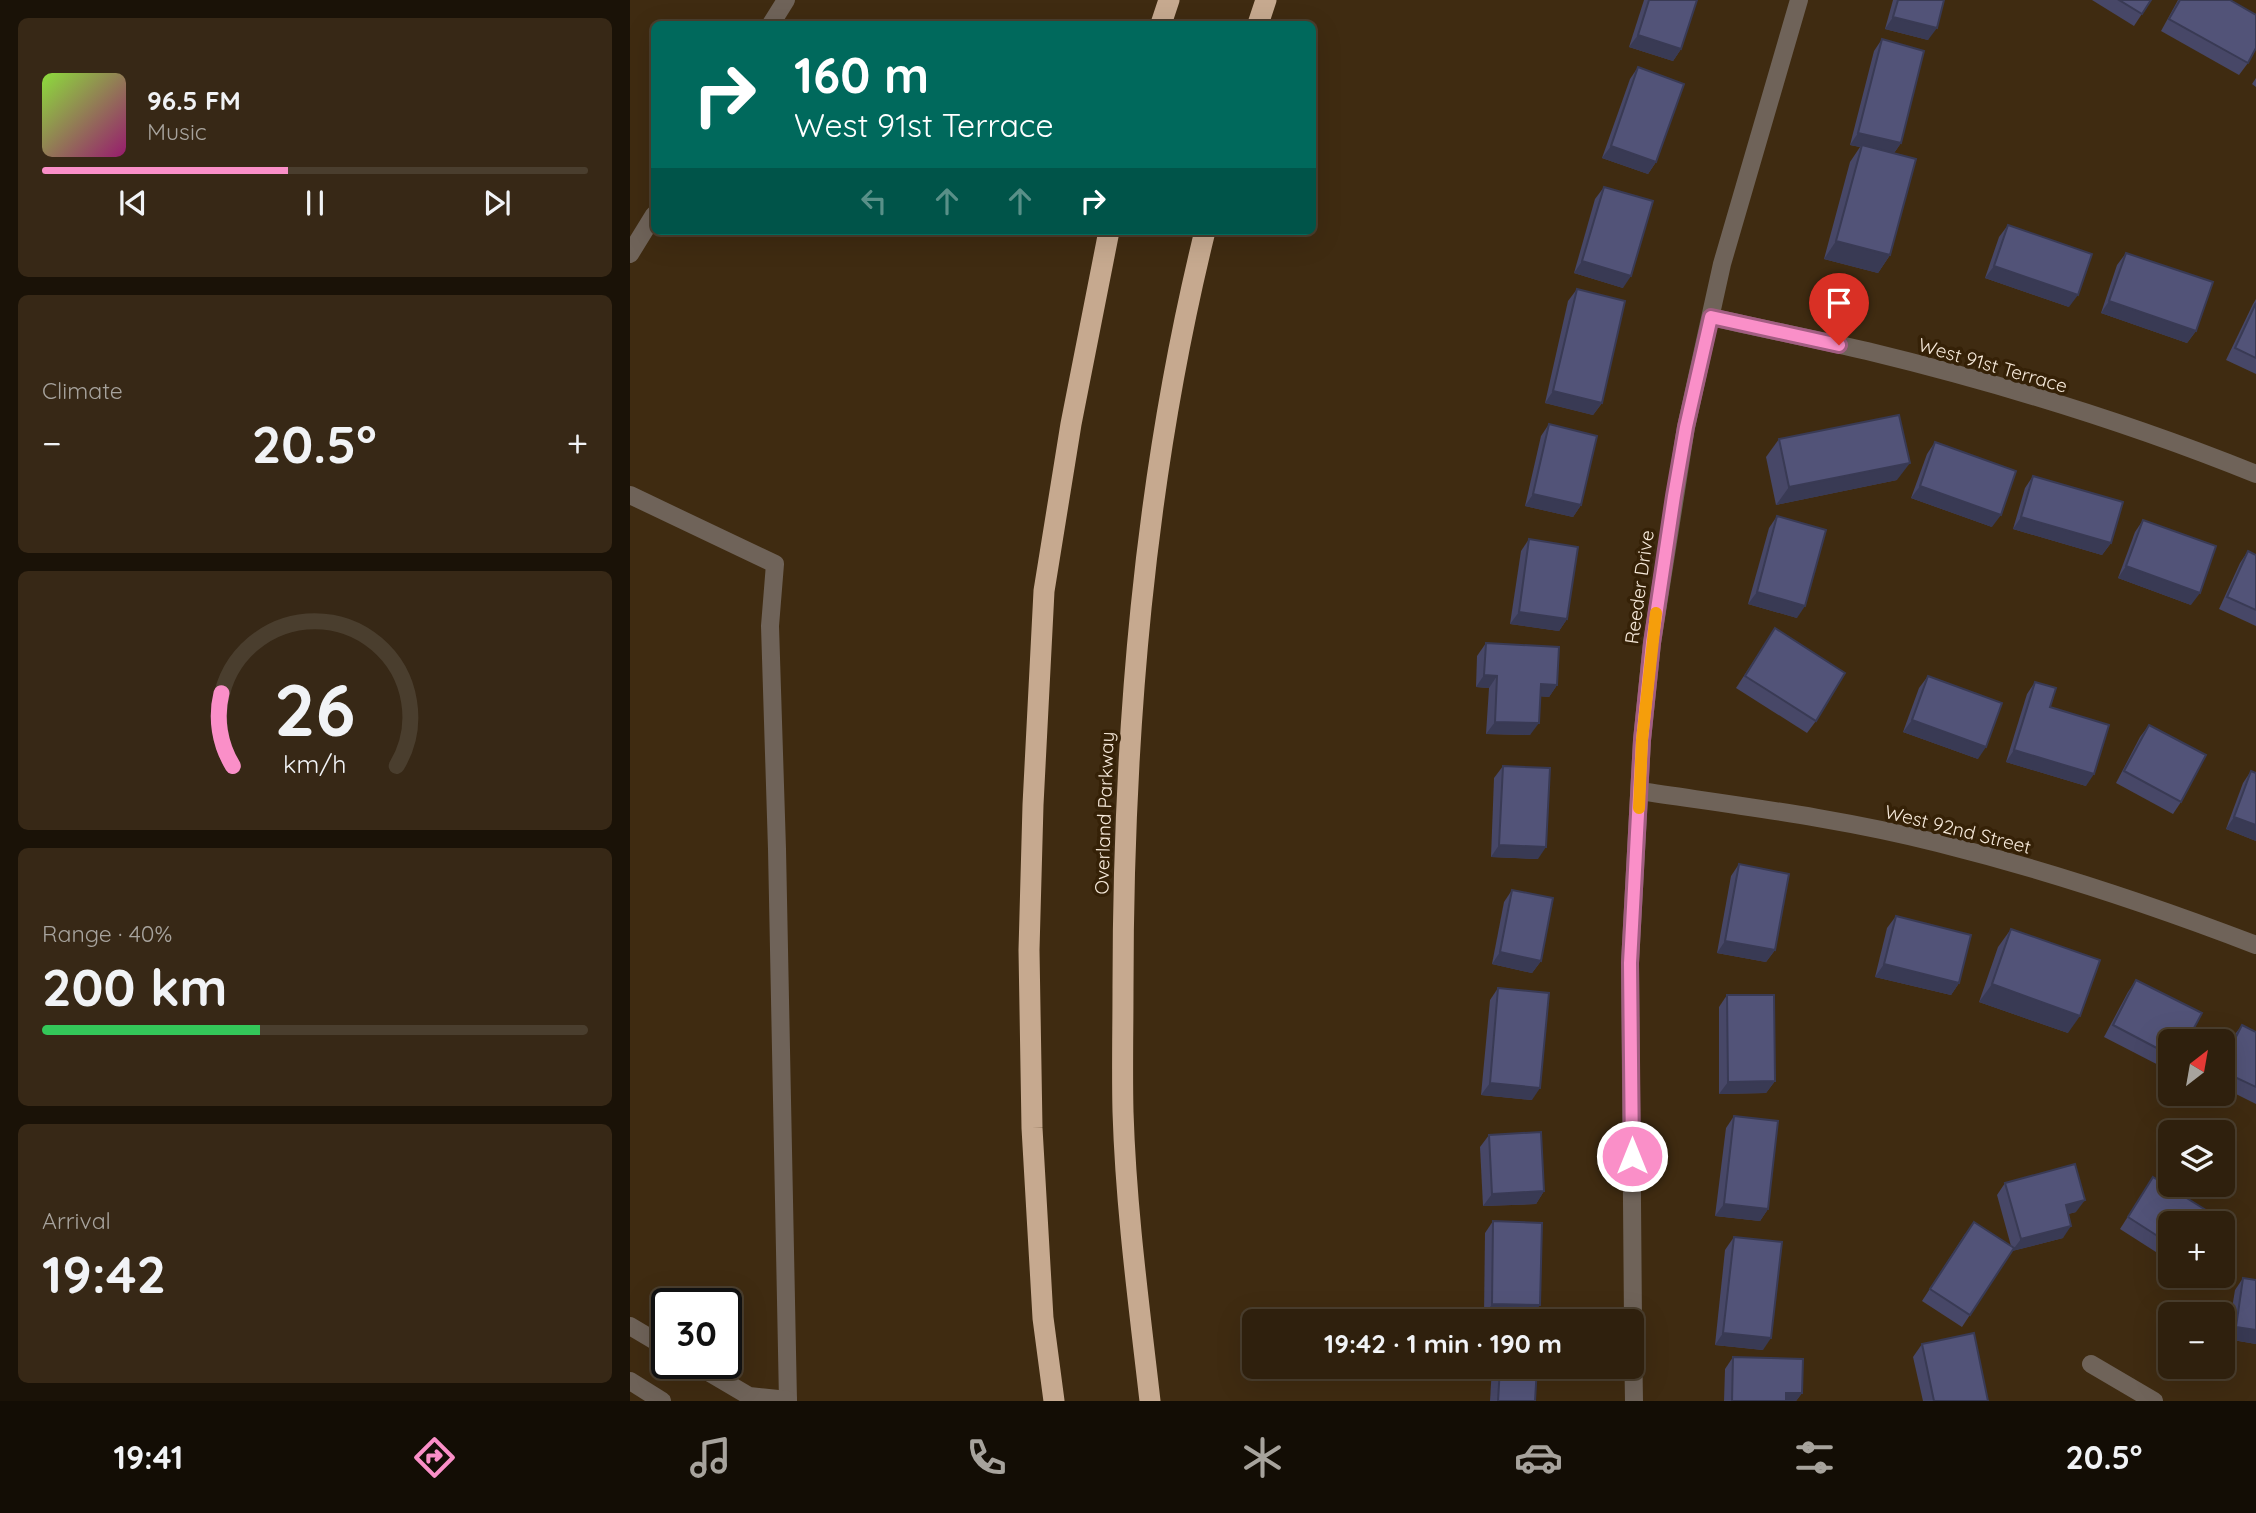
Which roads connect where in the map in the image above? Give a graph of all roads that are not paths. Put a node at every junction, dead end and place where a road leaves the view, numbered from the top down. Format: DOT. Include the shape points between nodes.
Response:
graph roads {
  1 [pos="786,0"];
  2 [pos="1168,0"];
  3 [pos="1266,0"];
  4 [pos="1799,0"];
  5 [pos="773,21"];
  6 [pos="1162,21"];
  7 [pos="1259,21"];
  8 [pos="651,220"];
  9 [pos="1108,235"];
  10 [pos="1204,235"];
  11 [pos="630,254"];
  12 [pos="1711,317"];
  13 [pos="2256,474"];
  14 [pos="630,495"];
  15 [pos="1640,791"];
  16 [pos="2256,945"];
  17 [pos="1633,1309"];
  18 [pos="630,1326"];
  19 [pos="651,1338"];
  20 [pos="2091,1364"];
  21 [pos="720,1379"];
  22 [pos="1634,1379"];
  23 [pos="630,1381"];
  24 [pos="788,1400"];
  25 [pos="662,1401"];
  26 [pos="1054,1401"];
  27 [pos="1150,1401"];
  28 [pos="1634,1401"];
  29 [pos="2154,1401"];
  1 -- 5 [label="street"];
  2 -- 6 [label="highway"];
  3 -- 7 [label="highway"];
  4 -- 12 [label="street, Reeder Drive" via="1722,264"];
  8 -- 11 [label="street"];
  9 -- 26 [label="highway" via="1044,591 1032,805 1032,1128 1043,1318"];
  10 -- 27 [label="highway, Overland Parkway" via="1164,436 1130,711 1123,1114"];
  12 -- 13 [label="street, West 91st Terrace" via="2009,389"];
  12 -- 15 [label="street, Reeder Drive" via="1686,427 1652,643"];
  14 -- 24 [label="street" via="775,564 770,626"];
  15 -- 16 [label="street, West 92nd Street" via="1936,842 2078,881"];
  15 -- 17 [label="street, Reeder Drive" via="1630,963"];
  18 -- 19 [label="street"];
  20 -- 29 [label="street"];
  21 -- 24 [label="street" via="749,1396"];
  22 -- 28 [label="street"];
  23 -- 25 [label="street"];
}
